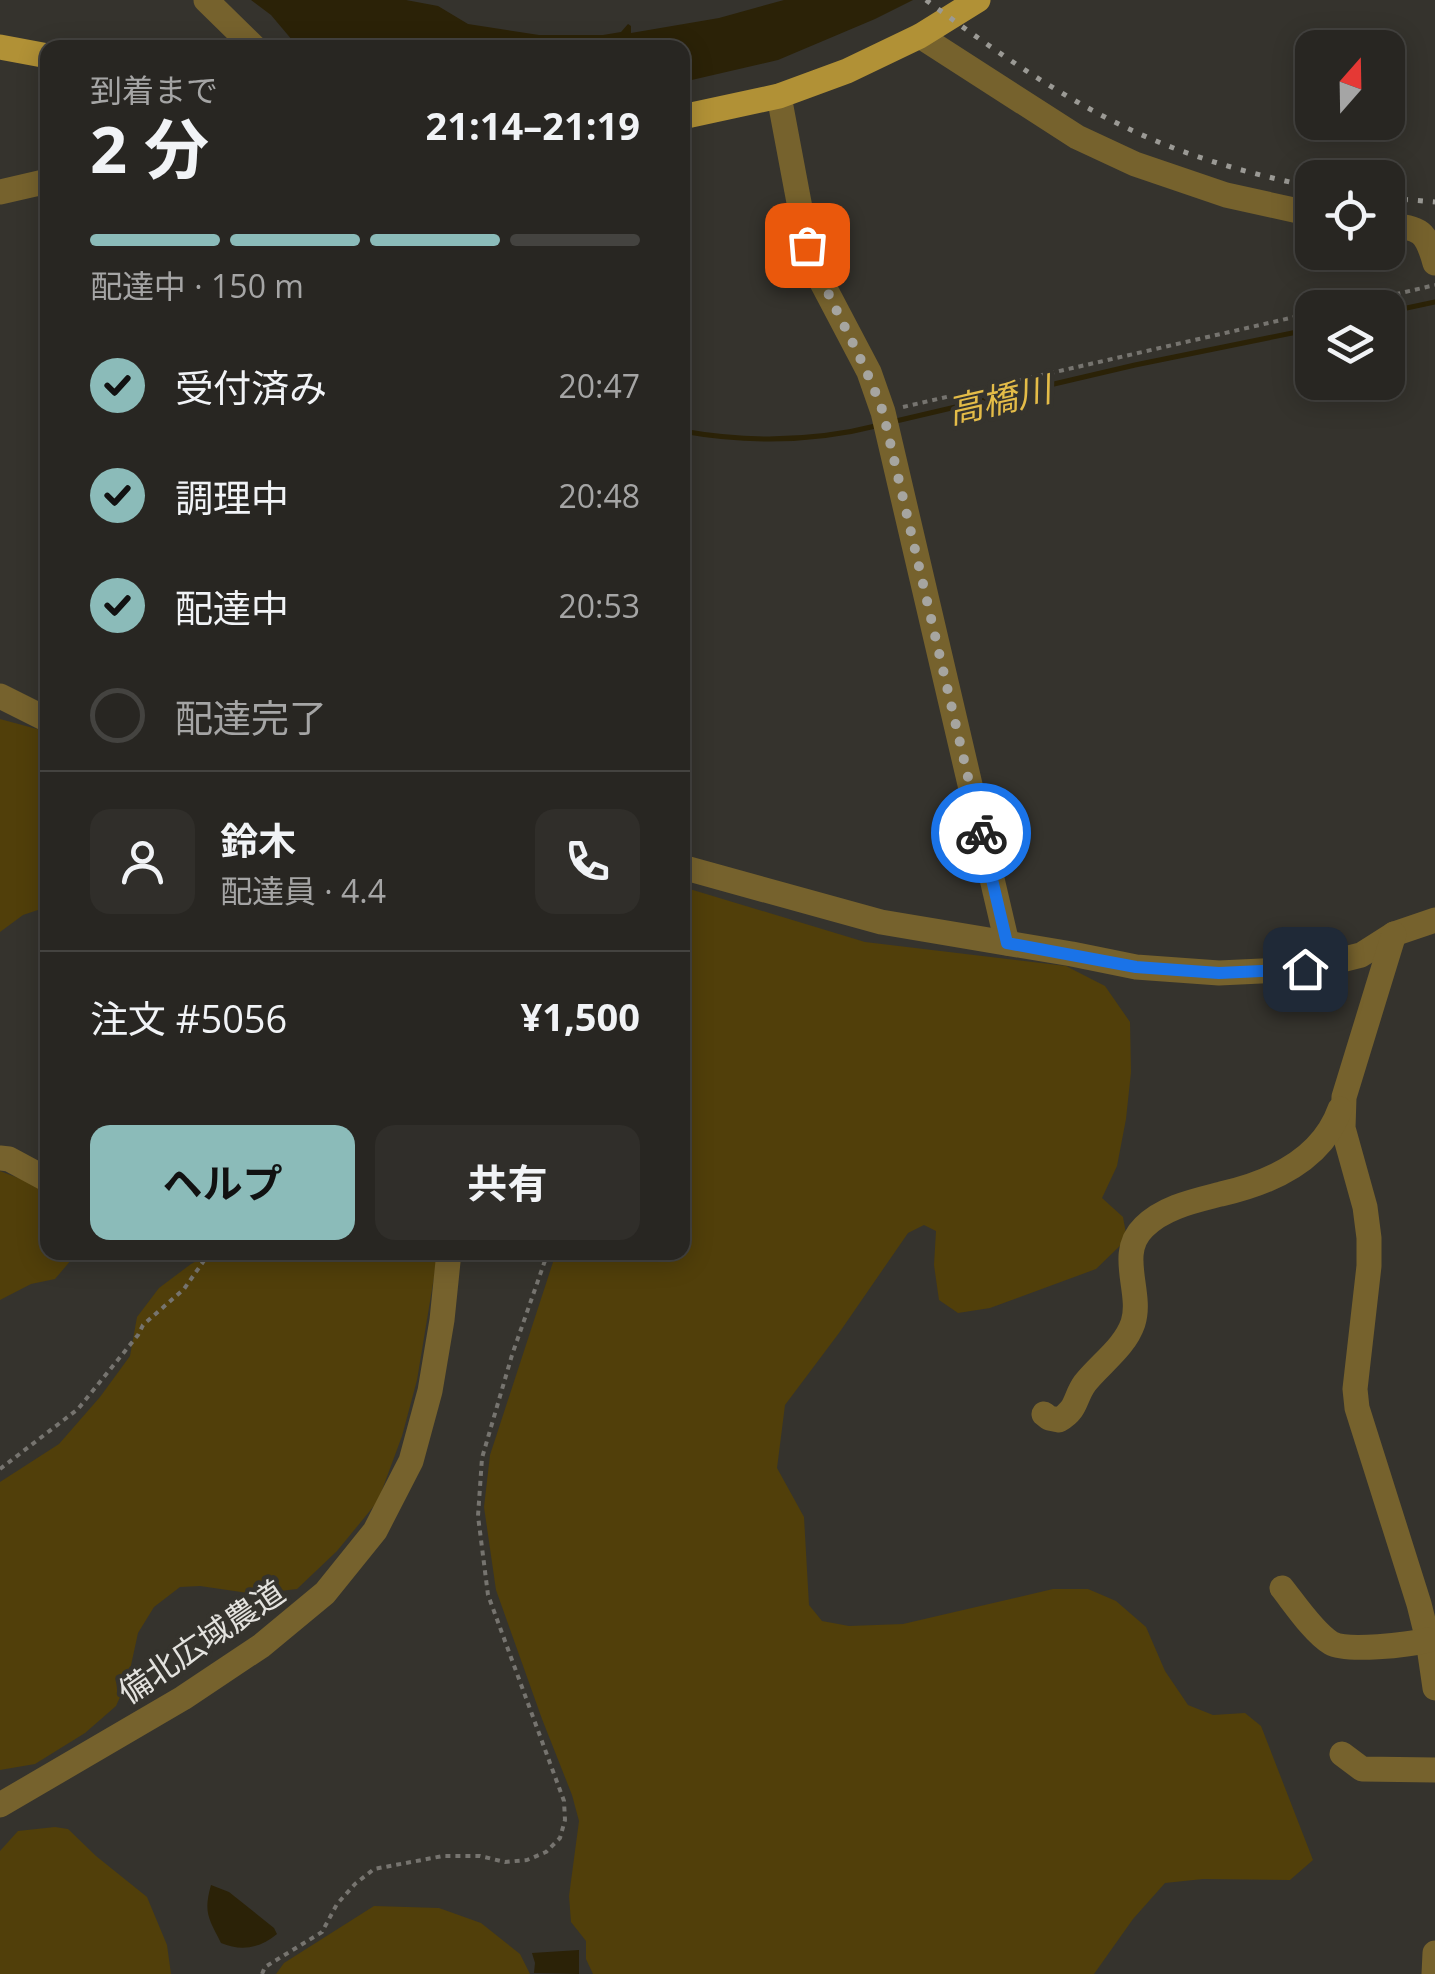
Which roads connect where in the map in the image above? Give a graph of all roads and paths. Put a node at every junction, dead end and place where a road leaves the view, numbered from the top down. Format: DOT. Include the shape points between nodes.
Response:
graph roads {
  1 [pos="206,0"];
  2 [pos="978,0"];
  3 [pos="920,36"];
  4 [pos="247,40"];
  5 [pos="0,46"];
  6 [pos="40,54"];
  7 [pos="779,96"];
  8 [pos="690,115"];
  9 [pos="40,183"];
  10 [pos="0,192"];
  11 [pos="1295,210"];
  12 [pos="1405,228"];
  13 [pos="1435,263"];
  14 [pos="1435,285"];
  15 [pos="1405,292"];
  16 [pos="1295,317"];
  17 [pos="885,419"];
  18 [pos="0,696"];
  19 [pos="40,716"];
  20 [pos="690,869"];
  21 [pos="1435,920"];
  22 [pos="1394,934"];
  23 [pos="1007,943"];
  24 [pos="1344,1097"];
  25 [pos="0,1158"];
  26 [pos="40,1176"];
  27 [pos="204,1260"];
  28 [pos="448,1260"];
  29 [pos="545,1260"];
  30 [pos="1044,1414"];
  31 [pos="0,1469"];
  32 [pos="1282,1588"];
  33 [pos="1428,1640"];
  34 [pos="1435,1688"];
  35 [pos="1342,1754"];
  36 [pos="1435,1770"];
  37 [pos="0,1805"];
  38 [pos="1435,1952"];
  39 [pos="262,1974"];
  40 [pos="1434,1974"];
  1 -- 4 [label="street"];
  2 -- 3 [label="main road"];
  3 -- 7 [label="main road"];
  3 -- 11 [label="street" via="1077,137 1135,164"];
  5 -- 6 [label="main road"];
  7 -- 8 [label="main road"];
  7 -- 17 [label="street" via="807,245"];
  9 -- 10 [label="street"];
  12 -- 13 [label="street" via="1427,237"];
  14 -- 15 [label="path"];
  16 -- 17 [label="path"];
  17 -- 23 [label="street"];
  18 -- 19 [label="street"];
  20 -- 23 [label="street" via="880,922"];
  21 -- 22 [label="street"];
  22 -- 23 [label="street" via="1361,955 1305,969 1219,973 1136,967"];
  22 -- 24 [label="street"];
  24 -- 30 [label="street" via="1328,1134 1305,1158 1248,1188 1172,1209 1140,1230 1130,1259 1131,1328 1086,1382 1072,1411 1060,1420"];
  24 -- 33 [label="street" via="1344,1128 1369,1238 1357,1408"];
  25 -- 26 [label="street"];
  27 -- 31 [label="path" via="78,1409"];
  28 -- 37 [label="street, 備北広域農道" via="433,1374 411,1461 374,1531 325,1593 183,1698"];
  29 -- 39 [label="path" via="482,1458 478,1516 488,1595 564,1801 560,1838 527,1860 444,1856 374,1869 338,1904 322,1932"];
  32 -- 33 [label="street" via="1332,1644"];
  33 -- 34 [label="street"];
  35 -- 36 [label="street" via="1362,1768"];
  38 -- 40 [label="street"];
}
